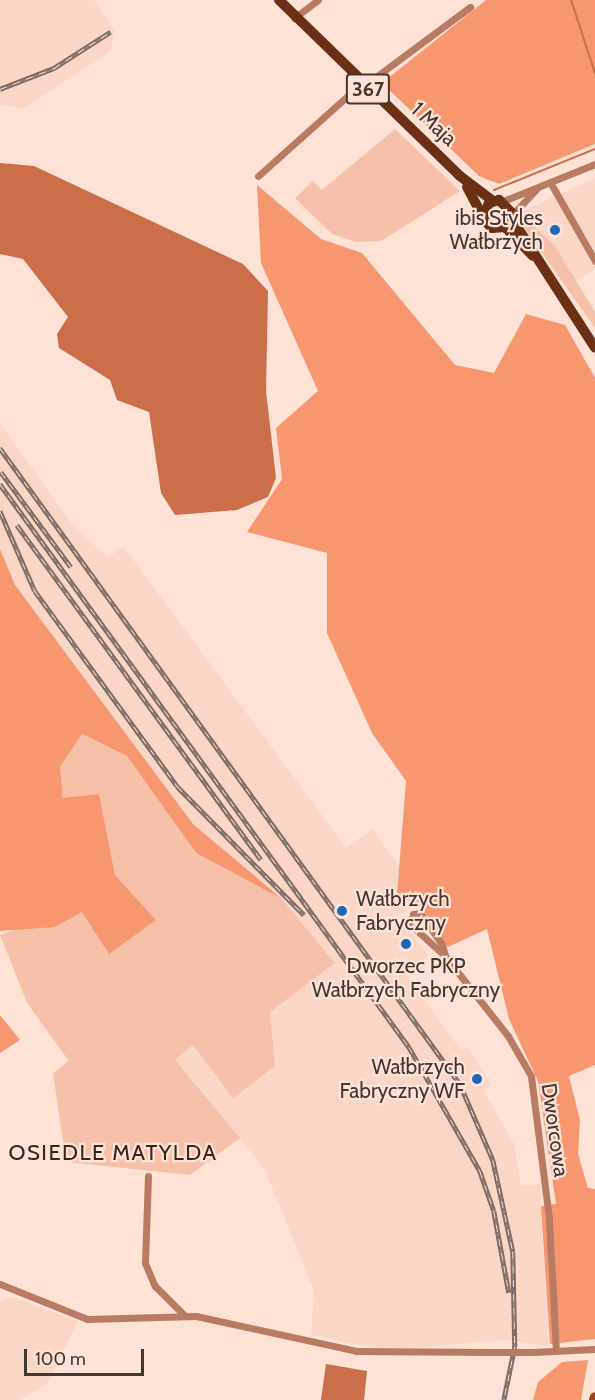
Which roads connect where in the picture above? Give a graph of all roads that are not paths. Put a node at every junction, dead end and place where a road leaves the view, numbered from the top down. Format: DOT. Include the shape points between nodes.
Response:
graph roads {
  1 [pos="279,0"];
  2 [pos="318,0"];
  3 [pos="470,8"];
  4 [pos="294,18"];
  5 [pos="363,84"];
  6 [pos="595,164"];
  7 [pos="258,176"];
  8 [pos="460,176"];
  9 [pos="550,182"];
  10 [pos="538,187"];
  11 [pos="498,201"];
  12 [pos="484,214"];
  13 [pos="510,220"];
  14 [pos="595,261"];
  15 [pos="595,348"];
  16 [pos="445,956"];
  17 [pos="148,1176"];
  18 [pos="0,1284"];
  19 [pos="8,1287"];
  20 [pos="0,1290"];
  21 [pos="185,1316"];
  22 [pos="595,1349"];
  23 [pos="556,1351"];
  1 -- 4 [label="main road, 1 Maja / 367"];
  2 -- 4 [label="street"];
  3 -- 5 [label="street"];
  4 -- 5 [label="main road, 1 Maja / 367"];
  5 -- 7 [label="street"];
  5 -- 8 [label="main road, 1 Maja / 367"];
  6 -- 9 [label="street"];
  8 -- 11 [label="main road, 1 Maja / 367"];
  8 -- 12 [label="main road, 1 Maja / 367"];
  9 -- 10 [label="street"];
  9 -- 14 [label="street"];
  10 -- 11 [label="street"];
  10 -- 13 [label="street"];
  11 -- 12 [label="main road"];
  11 -- 13 [label="main road, 367"];
  12 -- 13 [label="main road, 367" via="492,228"];
  13 -- 15 [label="main road, 367"];
  16 -- 16 [label="street, Dworcowa" via="442,944 420,914 409,923"];
  16 -- 23 [label="street, Dworcowa" via="508,1036 531,1076 549,1219"];
  17 -- 21 [label="street" via="145,1263 155,1286"];
  18 -- 19 [label="street"];
  19 -- 20 [label="street"];
  19 -- 21 [label="street" via="87,1319"];
  21 -- 23 [label="street, bridge" via="240,1322 356,1351"];
  22 -- 23 [label="street"];
}
